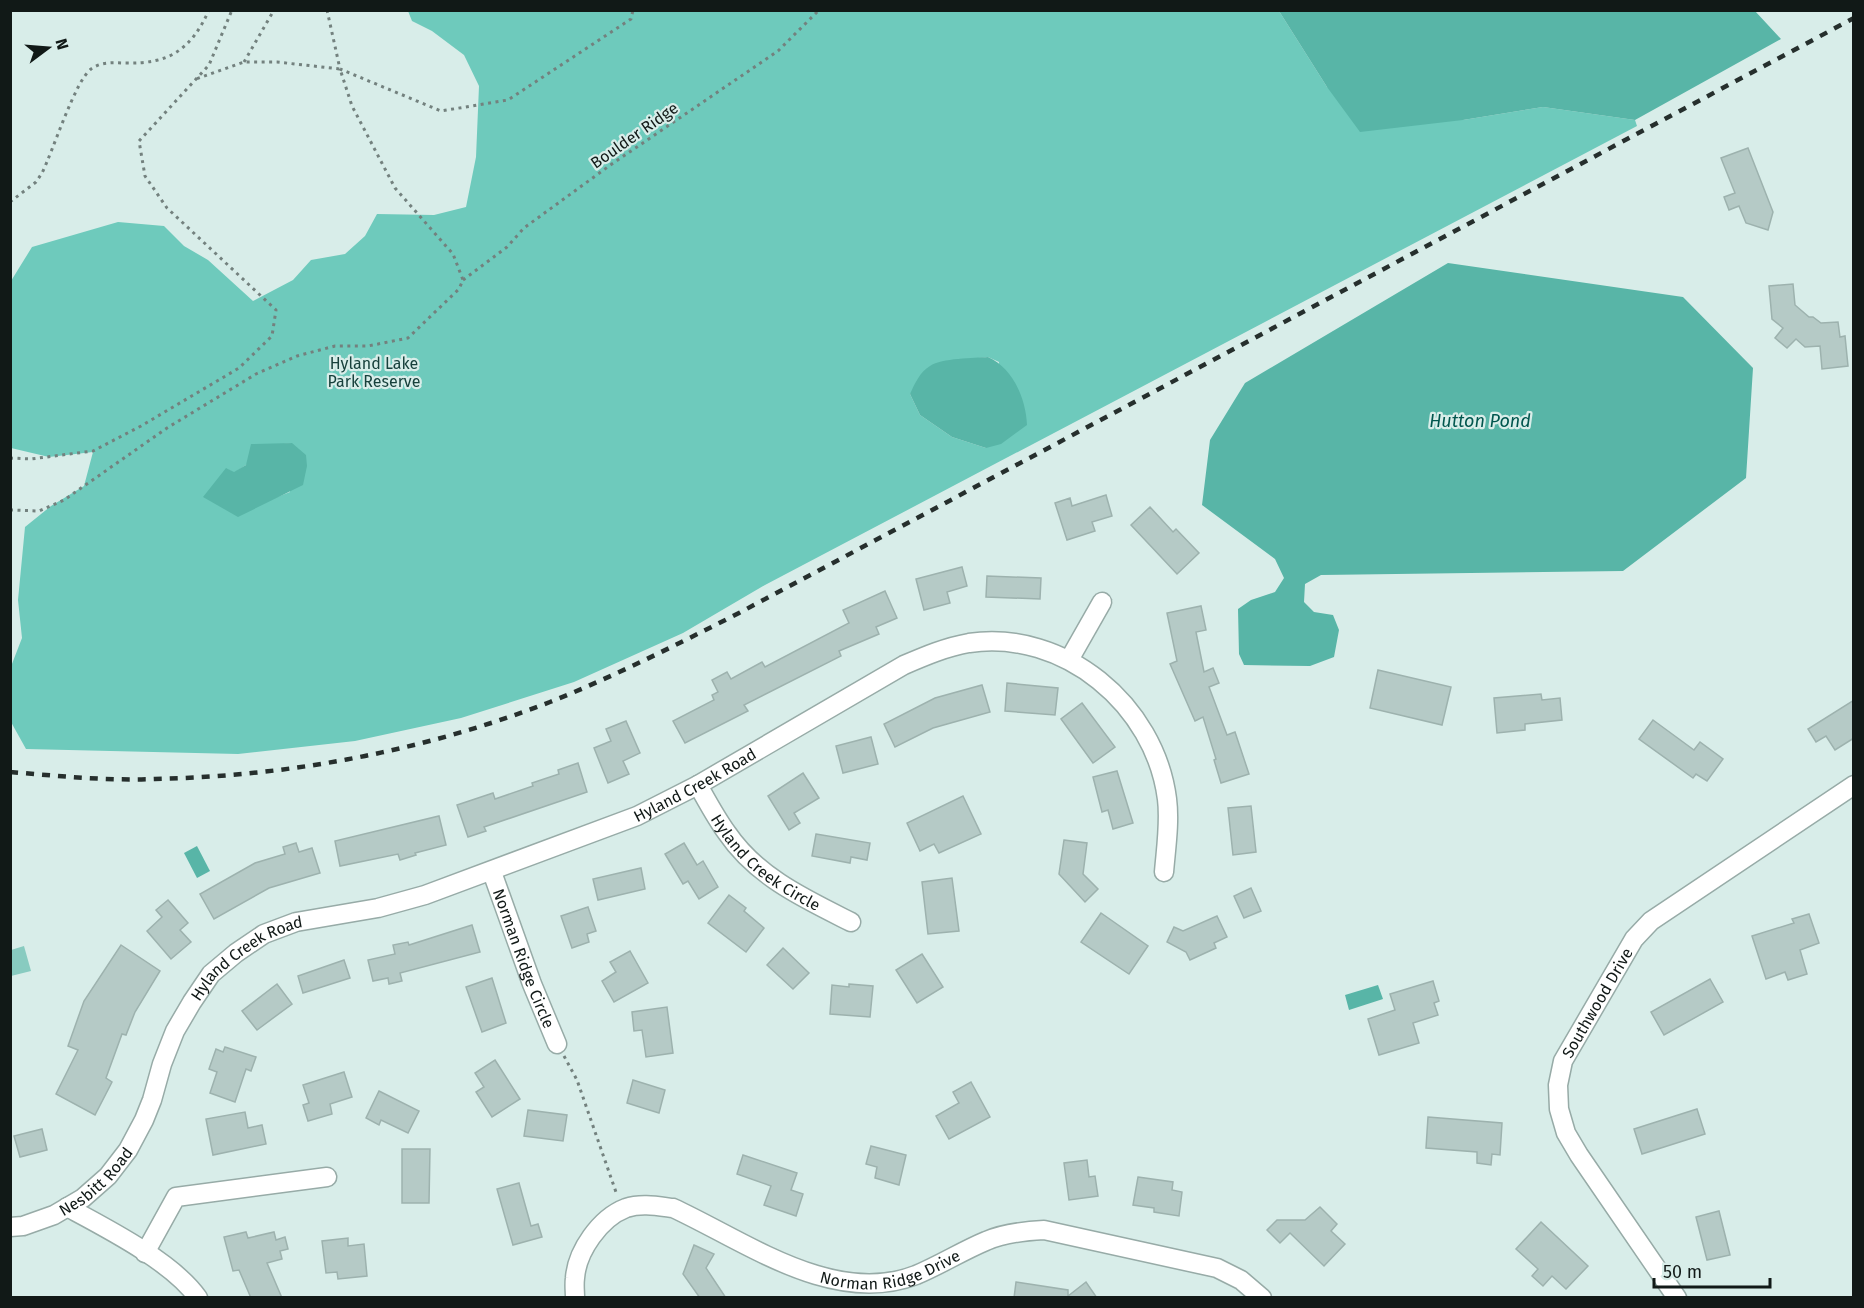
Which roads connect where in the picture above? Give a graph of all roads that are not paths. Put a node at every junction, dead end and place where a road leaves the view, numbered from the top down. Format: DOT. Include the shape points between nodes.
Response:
graph roads {
  1 [pos="1102,602"];
  2 [pos="1069,660"];
  3 [pos="698,785"];
  4 [pos="1854,785"];
  5 [pos="492,872"];
  6 [pos="1164,872"];
  7 [pos="851,922"];
  8 [pos="557,1044"];
  9 [pos="152,1100"];
  10 [pos="327,1177"];
  11 [pos="67,1207"];
  12 [pos="10,1227"];
  13 [pos="145,1253"];
  14 [pos="195,1296"];
  15 [pos="575,1298"];
  16 [pos="1262,1298"];
  17 [pos="1677,1298"];
  1 -- 2 [label="street"];
  2 -- 3 [label="street, Hyland Creek Road" via="1039,648 1004,642 969,643 936,651 904,665"];
  2 -- 6 [label="street, Hyland Creek Road" via="1101,680 1147,734 1160,765 1167,799"];
  3 -- 5 [label="street, Hyland Creek Road" via="637,816"];
  3 -- 7 [label="street, Hyland Creek Circle" via="728,835 754,864 784,887"];
  4 -- 17 [label="street, Southwood Drive" via="1652,921 1634,939 1563,1061 1559,1109 1566,1133"];
  5 -- 8 [label="street, Norman Ridge Circle"];
  5 -- 9 [label="street, Hyland Creek Road" via="406,900 296,922 264,934 211,974 175,1031"];
  9 -- 11 [label="street, Nesbitt Road" via="129,1150 108,1176"];
  10 -- 13 [label="street" via="176,1197"];
  11 -- 12 [label="street, Nesbitt Road" via="23,1226"];
  11 -- 13 [label="street"];
  13 -- 14 [label="street" via="176,1274"];
  15 -- 16 [label="street, Norman Ridge Drive" via="574,1277 594,1233 608,1218 626,1208 650,1204 673,1208 811,1275 844,1281 880,1283 914,1276 987,1240 1044,1230 1217,1268 1241,1280"];
}
